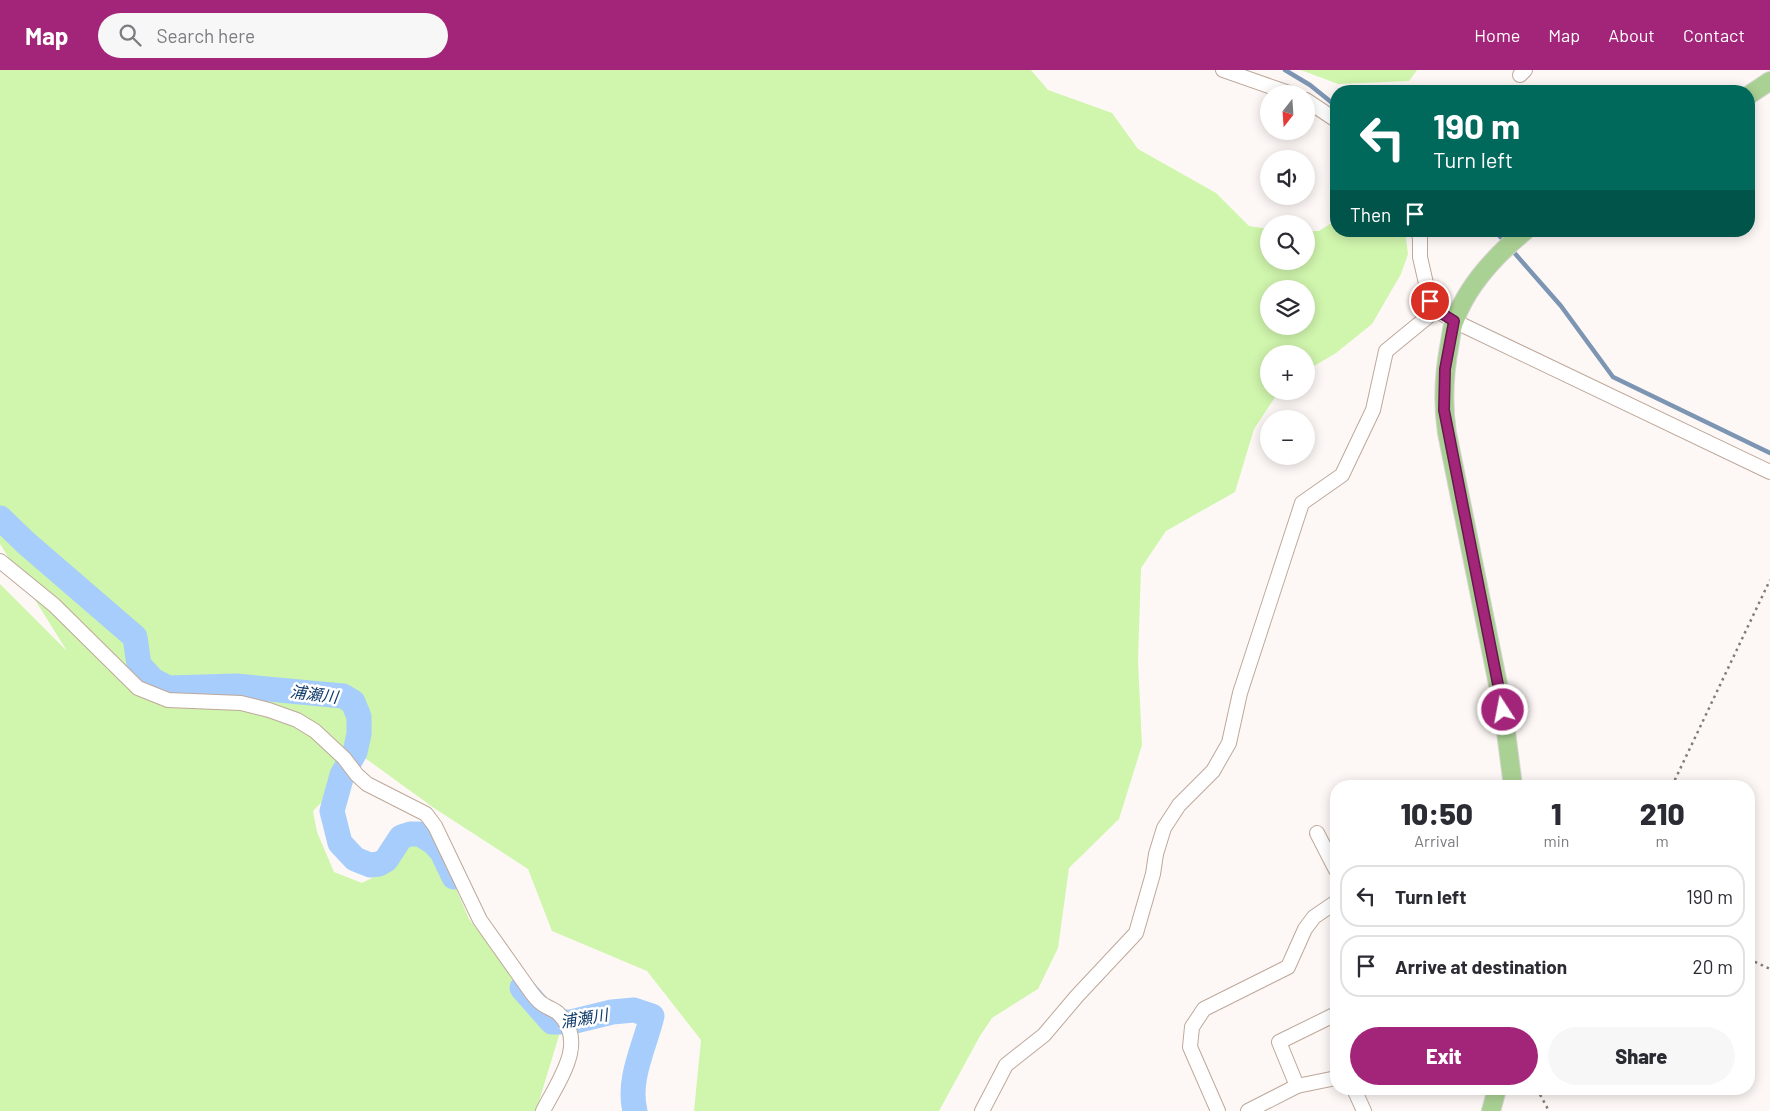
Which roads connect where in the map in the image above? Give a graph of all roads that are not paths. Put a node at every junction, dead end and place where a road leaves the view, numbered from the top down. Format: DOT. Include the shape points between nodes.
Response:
graph roads {
  1 [pos="1222,70"];
  2 [pos="1770,81"];
  3 [pos="1266,85"];
  4 [pos="1755,92"];
  5 [pos="1315,106"];
  6 [pos="1330,116"];
  7 [pos="1420,237"];
  8 [pos="1519,237"];
  9 [pos="1436,310"];
  10 [pos="1454,321"];
  11 [pos="1770,472"];
  12 [pos="0,561"];
  13 [pos="1512,780"];
  14 [pos="1317,834"];
  15 [pos="1330,859"];
  16 [pos="1330,906"];
  17 [pos="1330,1017"];
  18 [pos="1330,1079"];
  19 [pos="1297,1086"];
  20 [pos="1357,1095"];
  21 [pos="1495,1095"];
  22 [pos="543,1111"];
  23 [pos="982,1111"];
  24 [pos="1218,1111"];
  25 [pos="1248,1111"];
  26 [pos="1364,1111"];
  27 [pos="1491,1111"];
  1 -- 3 [label="street"];
  2 -- 4 [label="main road"];
  5 -- 6 [label="street"];
  7 -- 9 [label="street" via="1420,257 1430,301"];
  8 -- 10 [label="main road" via="1479,277"];
  9 -- 10 [label="street"];
  9 -- 23 [label="street" via="1386,351 1373,410 1342,475 1302,503 1240,693 1228,743 1213,771 1179,805 1164,828 1136,934 1044,1035 1006,1065"];
  10 -- 11 [label="street"];
  10 -- 13 [label="main road" via="1445,369 1444,410 1503,710"];
  12 -- 22 [label="street" via="54,605 138,688 168,700 241,703 297,720 322,738 368,784 426,814 480,920 531,992 570,1027 572,1048 569,1062"];
  14 -- 15 [label="street"];
  16 -- 24 [label="street" via="1314,917 1305,929 1288,967 1204,1009 1192,1026 1190,1047"];
  17 -- 19 [label="street" via="1279,1042"];
  18 -- 19 [label="street"];
  19 -- 25 [label="street"];
  20 -- 26 [label="street"];
  21 -- 27 [label="main road"];
}
